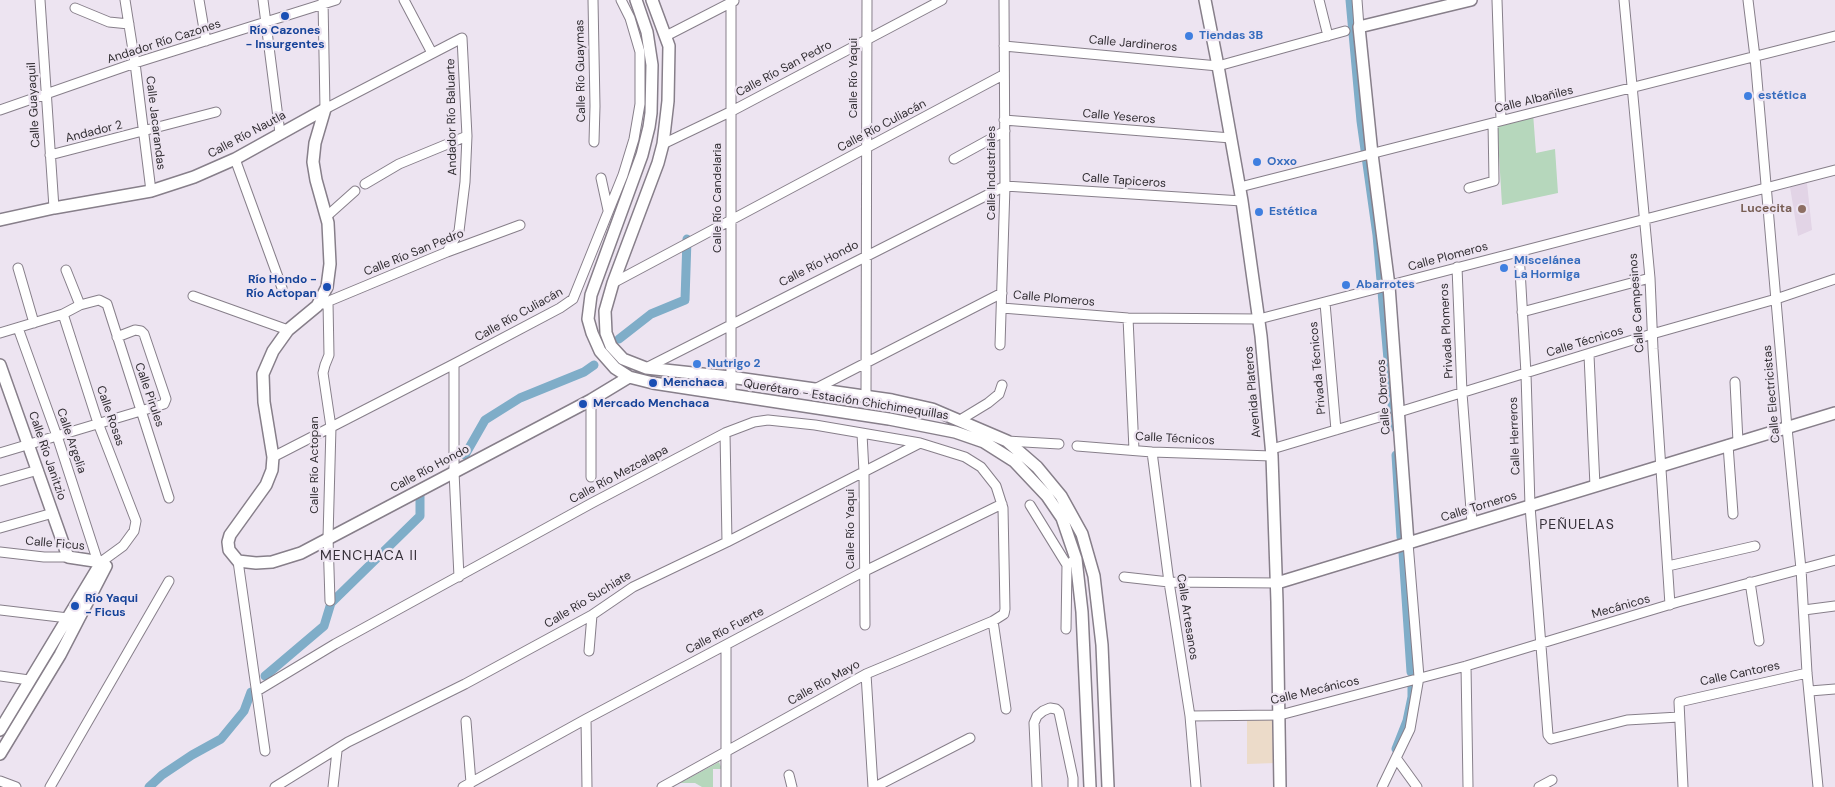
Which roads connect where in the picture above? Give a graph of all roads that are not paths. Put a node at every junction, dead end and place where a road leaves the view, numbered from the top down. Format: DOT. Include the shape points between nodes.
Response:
graph roads {
  1 [pos="40,0"];
  2 [pos="125,0"];
  3 [pos="199,0"];
  4 [pos="263,0"];
  5 [pos="336,0"];
  6 [pos="404,0"];
  7 [pos="593,0"];
  8 [pos="621,0"];
  9 [pos="636,0"];
  10 [pos="652,0"];
  11 [pos="867,0"];
  12 [pos="942,0"];
  13 [pos="1004,0"];
  14 [pos="1204,0"];
  15 [pos="1318,0"];
  16 [pos="1357,0"];
  17 [pos="1471,0"];
  18 [pos="1497,0"];
  19 [pos="1624,0"];
  20 [pos="1748,0"];
  21 [pos="733,1"];
  22 [pos="323,2"];
  23 [pos="75,8"];
  24 [pos="266,22"];
  25 [pos="128,24"];
  26 [pos="1359,27"];
  27 [pos="1345,32"];
  28 [pos="666,36"];
  29 [pos="1328,36"];
  30 [pos="1835,36"];
  31 [pos="462,38"];
  32 [pos="867,39"];
  33 [pos="206,41"];
  34 [pos="1004,46"];
  35 [pos="432,53"];
  36 [pos="1755,57"];
  37 [pos="135,63"];
  38 [pos="1218,66"];
  39 [pos="1003,76"];
  40 [pos="1632,88"];
  41 [pos="47,94"];
  42 [pos="651,98"];
  43 [pos="640,104"];
  44 [pos="325,109"];
  45 [pos="0,110"];
  46 [pos="732,111"];
  47 [pos="216,112"];
  48 [pos="1004,120"];
  49 [pos="1497,122"];
  50 [pos="1005,131"];
  51 [pos="143,132"];
  52 [pos="280,133"];
  53 [pos="467,136"];
  54 [pos="1231,138"];
  55 [pos="634,139"];
  56 [pos="594,142"];
  57 [pos="663,144"];
  58 [pos="867,148"];
  59 [pos="644,150"];
  60 [pos="50,155"];
  61 [pos="1367,155"];
  62 [pos="235,159"];
  63 [pos="954,159"];
  64 [pos="1835,170"];
  65 [pos="601,178"];
  66 [pos="365,184"];
  67 [pos="1005,186"];
  68 [pos="1240,187"];
  69 [pos="1469,188"];
  70 [pos="1766,188"];
  71 [pos="151,190"];
  72 [pos="355,192"];
  73 [pos="1242,201"];
  74 [pos="54,208"];
  75 [pos="608,211"];
  76 [pos="327,216"];
  77 [pos="0,220"];
  78 [pos="731,220"];
  79 [pos="1644,220"];
  80 [pos="520,225"];
  81 [pos="447,252"];
  82 [pos="1519,252"];
  83 [pos="866,255"];
  84 [pos="1457,267"];
  85 [pos="18,268"];
  86 [pos="66,270"];
  87 [pos="1650,278"];
  88 [pos="1835,279"];
  89 [pos="613,283"];
  90 [pos="282,288"];
  91 [pos="1385,288"];
  92 [pos="1002,292"];
  93 [pos="193,296"];
  94 [pos="1776,299"];
  95 [pos="1325,303"];
  96 [pos="322,304"];
  97 [pos="80,305"];
  98 [pos="1002,308"];
  99 [pos="1522,312"];
  100 [pos="63,314"];
  101 [pos="1128,318"];
  102 [pos="1259,319"];
  103 [pos="34,323"];
  104 [pos="730,326"];
  105 [pos="18,328"];
  106 [pos="288,330"];
  107 [pos="0,333"];
  108 [pos="1652,334"];
  109 [pos="117,337"];
  110 [pos="1000,345"];
  111 [pos="1589,355"];
  112 [pos="865,362"];
  113 [pos="454,364"];
  114 [pos="0,365"];
  115 [pos="646,368"];
  116 [pos="1526,374"];
  117 [pos="629,377"];
  118 [pos="730,377"];
  119 [pos="1734,382"];
  120 [pos="1002,385"];
  121 [pos="815,389"];
  122 [pos="5,393"];
  123 [pos="1462,393"];
  124 [pos="731,396"];
  125 [pos="866,396"];
  126 [pos="590,400"];
  127 [pos="818,409"];
  128 [pos="142,410"];
  129 [pos="1399,412"];
  130 [pos="1835,412"];
  131 [pos="1386,415"];
  132 [pos="960,420"];
  133 [pos="98,423"];
  134 [pos="815,425"];
  135 [pos="331,427"];
  136 [pos="1787,428"];
  137 [pos="1336,430"];
  138 [pos="725,433"];
  139 [pos="862,434"];
  140 [pos="57,436"];
  141 [pos="1007,441"];
  142 [pos="920,443"];
  143 [pos="1059,444"];
  144 [pos="1733,444"];
  145 [pos="29,445"];
  146 [pos="1078,446"];
  147 [pos="1134,450"];
  148 [pos="1152,452"];
  149 [pos="1272,452"];
  150 [pos="0,453"];
  151 [pos="273,457"];
  152 [pos="1662,465"];
  153 [pos="38,470"];
  154 [pos="454,472"];
  155 [pos="864,472"];
  156 [pos="591,477"];
  157 [pos="0,481"];
  158 [pos="1595,486"];
  159 [pos="169,498"];
  160 [pos="1002,504"];
  161 [pos="1030,505"];
  162 [pos="1530,506"];
  163 [pos="52,513"];
  164 [pos="1733,514"];
  165 [pos="1472,523"];
  166 [pos="0,528"];
  167 [pos="328,538"];
  168 [pos="727,542"];
  169 [pos="1408,543"];
  170 [pos="1755,546"];
  171 [pos="0,552"];
  172 [pos="68,557"];
  173 [pos="1835,560"];
  174 [pos="238,561"];
  175 [pos="104,562"];
  176 [pos="1072,562"];
  177 [pos="1668,566"];
  178 [pos="1802,568"];
  179 [pos="864,572"];
  180 [pos="459,577"];
  181 [pos="1124,577"];
  182 [pos="169,581"];
  183 [pos="1169,582"];
  184 [pos="1750,582"];
  185 [pos="1277,583"];
  186 [pos="330,600"];
  187 [pos="1670,605"];
  188 [pos="1835,606"];
  189 [pos="0,610"];
  190 [pos="1804,610"];
  191 [pos="592,615"];
  192 [pos="68,618"];
  193 [pos="992,621"];
  194 [pos="864,625"];
  195 [pos="1066,629"];
  196 [pos="1759,641"];
  197 [pos="1540,643"];
  198 [pos="726,645"];
  199 [pos="589,651"];
  200 [pos="1466,666"];
  201 [pos="1807,673"];
  202 [pos="866,674"];
  203 [pos="0,676"];
  204 [pos="1416,678"];
  205 [pos="29,680"];
  206 [pos="1835,689"];
  207 [pos="257,691"];
  208 [pos="1810,691"];
  209 [pos="1006,709"];
  210 [pos="1280,714"];
  211 [pos="1190,716"];
  212 [pos="1679,717"];
  213 [pos="586,719"];
  214 [pos="466,721"];
  215 [pos="0,730"];
  216 [pos="970,738"];
  217 [pos="337,750"];
  218 [pos="265,751"];
  219 [pos="727,751"];
  220 [pos="0,754"];
  221 [pos="1396,758"];
  222 [pos="789,775"];
  223 [pos="1552,780"];
  224 [pos="0,781"];
  225 [pos="467,785"];
  226 [pos="1468,786"];
  227 [pos="16,787"];
  228 [pos="50,787"];
  229 [pos="275,787"];
  230 [pos="333,787"];
  231 [pos="587,787"];
  232 [pos="662,787"];
  233 [pos="726,787"];
  234 [pos="792,787"];
  235 [pos="874,787"];
  236 [pos="1037,787"];
  237 [pos="1073,787"];
  238 [pos="1090,787"];
  239 [pos="1108,787"];
  240 [pos="1196,787"];
  241 [pos="1280,787"];
  242 [pos="1382,787"];
  243 [pos="1418,787"];
  244 [pos="1539,787"];
  245 [pos="1682,787"];
  246 [pos="1818,787"];
  1 -- 41 [label="street, Calle Guayaquil"];
  2 -- 25 [label="street, Calle Jacarandas"];
  3 -- 33 [label="street"];
  4 -- 24 [label="street"];
  5 -- 22 [label="street, Andador Río Cazones"];
  6 -- 35 [label="street"];
  7 -- 56 [label="street, Calle Río Guaymas"];
  8 -- 43 [label="street, Calle Río Culiacán" via="640,52"];
  9 -- 42 [label="street, Querétaro - Estación Chichimequillas" via="647,32 652,65"];
  10 -- 28 [label="street, Querétaro - Estación Chichimequillas"];
  11 -- 32 [label="street, Calle Río Yaqui"];
  12 -- 32 [label="street, Calle Río San Pedro"];
  13 -- 34 [label="street, Calle Industriales"];
  14 -- 38 [label="street, Avenida Plateros"];
  15 -- 29 [label="street"];
  16 -- 26 [label="street, Calle Obreros"];
  17 -- 26 [label="street"];
  18 -- 49 [label="street"];
  19 -- 40 [label="street, Calle Campesinos"];
  20 -- 36 [label="street, Calle Electricistas"];
  21 -- 28 [label="street"];
  21 -- 46 [label="street, Calle Río Candelaria"];
  22 -- 24 [label="street, Andador Río Cazones"];
  22 -- 44 [label="street, Calle Río Actopan"];
  23 -- 25 [label="street" via="109,22"];
  24 -- 33 [label="street, Andador Río Cazones"];
  24 -- 52 [label="street"];
  25 -- 37 [label="street, Calle Jacarandas"];
  26 -- 61 [label="street, Calle Obreros"];
  27 -- 29 [label="street, Calle Jardineros"];
  28 -- 57 [label="street, Querétaro - Estación Chichimequillas" via="669,46 668,101"];
  29 -- 38 [label="street, Calle Jardineros"];
  30 -- 36 [label="street, Calle Albañiles"];
  31 -- 35 [label="street, Calle Río Nautla"];
  31 -- 53 [label="street, Andador Río Baluarte"];
  32 -- 46 [label="street, Calle Río San Pedro"];
  32 -- 58 [label="street, Calle Río Yaqui"];
  33 -- 37 [label="street, Andador Río Cazones"];
  34 -- 38 [label="street, Calle Jardineros"];
  34 -- 39 [label="street, Calle Industriales"];
  35 -- 44 [label="street, Calle Río Nautla"];
  36 -- 40 [label="street, Calle Albañiles"];
  36 -- 70 [label="street, Calle Electricistas"];
  37 -- 41 [label="street, Andador Río Cazones"];
  37 -- 51 [label="street, Calle Jacarandas"];
  38 -- 54 [label="street, Avenida Plateros"];
  39 -- 48 [label="street, Calle Industriales"];
  39 -- 58 [label="street, Calle Río Culiacán"];
  40 -- 49 [label="street, Calle Albañiles"];
  40 -- 79 [label="street, Calle Campesinos"];
  41 -- 45 [label="street, Andador Río Cazones"];
  41 -- 60 [label="street, Calle Guayaquil"];
  42 -- 43 [label="street"];
  42 -- 59 [label="street, Querétaro - Estación Chichimequillas"];
  43 -- 55 [label="street, Calle Río Culiacán"];
  44 -- 52 [label="street, Calle Río Nautla"];
  44 -- 76 [label="street, Calle Río Actopan" via="313,162"];
  46 -- 57 [label="street, Calle Río San Pedro"];
  46 -- 78 [label="street, Calle Río Candelaria"];
  47 -- 51 [label="street, Andador 2"];
  48 -- 50 [label="street, Calle Industriales"];
  48 -- 54 [label="street, Calle Yeseros"];
  49 -- 61 [label="street, Calle Albañiles"];
  49 -- 69 [label="street" via="1494,181"];
  50 -- 63 [label="street"];
  50 -- 67 [label="street, Calle Industriales"];
  51 -- 60 [label="street, Andador 2"];
  51 -- 71 [label="street, Calle Jacarandas"];
  52 -- 62 [label="street, Calle Río Nautla"];
  53 -- 66 [label="street" via="400,164"];
  53 -- 81 [label="street, Andador Río Baluarte" via="459,231"];
  54 -- 68 [label="street, Avenida Plateros"];
  55 -- 59 [label="street"];
  55 -- 75 [label="street, Calle Río Culiacán"];
  57 -- 89 [label="street, Querétaro - Estación Chichimequillas"];
  58 -- 78 [label="street, Calle Río Culiacán"];
  58 -- 83 [label="street, Calle Río Yaqui"];
  59 -- 117 [label="street, Querétaro - Estación Chichimequillas" via="588,311 592,334 600,351 615,368"];
  60 -- 74 [label="street, Calle Guayaquil"];
  61 -- 68 [label="street, Calle Albañiles"];
  61 -- 91 [label="street, Calle Obreros"];
  62 -- 71 [label="street, Calle Río Nautla" via="194,177"];
  62 -- 90 [label="street"];
  64 -- 70 [label="street, Calle Plomeros"];
  65 -- 75 [label="street"];
  67 -- 73 [label="street, Calle Tapiceros"];
  67 -- 83 [label="street, Calle Río Hondo"];
  67 -- 92 [label="street, Calle Industriales"];
  68 -- 73 [label="street, Avenida Plateros"];
  70 -- 79 [label="street, Calle Plomeros"];
  70 -- 94 [label="street, Calle Electricistas"];
  71 -- 74 [label="street, Calle Río Nautla"];
  72 -- 76 [label="street"];
  73 -- 102 [label="street, Avenida Plateros"];
  74 -- 77 [label="street, Calle Río Nautla"];
  75 -- 113 [label="street, Calle Río Culiacán" via="573,299"];
  76 -- 96 [label="street, Calle Río Actopan" via="330,264"];
  78 -- 89 [label="street, Calle Río Culiacán"];
  78 -- 104 [label="street, Calle Río Candelaria"];
  79 -- 82 [label="street, Calle Plomeros"];
  79 -- 87 [label="street, Calle Campesinos"];
  80 -- 81 [label="street, Calle Río San Pedro"];
  81 -- 96 [label="street, Calle Río San Pedro"];
  82 -- 84 [label="street, Calle Plomeros"];
  82 -- 99 [label="street, Calle Herreros"];
  83 -- 104 [label="street, Calle Río Hondo"];
  83 -- 112 [label="street, Calle Río Yaqui"];
  84 -- 91 [label="street, Calle Plomeros"];
  84 -- 123 [label="street, Privada Plomeros"];
  85 -- 103 [label="street"];
  86 -- 97 [label="street"];
  87 -- 99 [label="street"];
  87 -- 108 [label="street, Calle Campesinos"];
  88 -- 94 [label="street, Calle Técnicos"];
  89 -- 115 [label="street, Querétaro - Estación Chichimequillas" via="605,311 606,334 611,346 623,359"];
  91 -- 95 [label="street, Calle Plomeros"];
  91 -- 129 [label="street, Calle Obreros"];
  92 -- 98 [label="street, Calle Industriales"];
  92 -- 112 [label="street"];
  93 -- 106 [label="street"];
  94 -- 108 [label="street, Calle Técnicos"];
  94 -- 136 [label="street, Calle Electricistas"];
  95 -- 102 [label="street, Calle Plomeros"];
  95 -- 137 [label="street, Privada Técnicos"];
  96 -- 106 [label="street"];
  96 -- 135 [label="street, Calle Río Actopan" via="329,355 323,374"];
  97 -- 100 [label="street"];
  97 -- 109 [label="street, Calle Pirules" via="104,301"];
  98 -- 101 [label="street, Calle Plomeros"];
  98 -- 110 [label="street, Calle Industriales"];
  99 -- 116 [label="street, Calle Herreros"];
  100 -- 103 [label="street"];
  100 -- 133 [label="street, Calle Rosas"];
  101 -- 102 [label="street, Calle Plomeros"];
  101 -- 147 [label="street"];
  102 -- 149 [label="street, Avenida Plateros"];
  103 -- 105 [label="street"];
  104 -- 115 [label="street, Calle Río Hondo"];
  104 -- 118 [label="street, Calle Río Candelaria"];
  105 -- 107 [label="street"];
  105 -- 140 [label="street, Calle Argelia"];
  106 -- 151 [label="street" via="273,351 264,374 264,402"];
  108 -- 111 [label="street, Calle Técnicos"];
  108 -- 152 [label="street, Calle Campesinos"];
  109 -- 128 [label="street, Calle Pirules"];
  109 -- 128 [label="street" via="135,330 144,334 166,399 164,404"];
  111 -- 116 [label="street, Calle Técnicos"];
  111 -- 158 [label="street"];
  112 -- 121 [label="street"];
  112 -- 125 [label="street, Calle Río Yaqui"];
  113 -- 135 [label="street, Calle Río Culiacán"];
  113 -- 154 [label="street"];
  114 -- 122 [label="street, Calle Río Janitzio"];
  115 -- 118 [label="street, Querétaro - Estación Chichimequillas"];
  116 -- 123 [label="street, Calle Técnicos"];
  116 -- 162 [label="street, Calle Herreros"];
  117 -- 124 [label="street, Querétaro - Estación Chichimequillas"];
  117 -- 126 [label="street, Calle Río Hondo"];
  118 -- 121 [label="street, Querétaro - Estación Chichimequillas"];
  118 -- 124 [label="street, Calle Río Candelaria"];
  119 -- 144 [label="street"];
  120 -- 132 [label="street" via="999,394"];
  121 -- 125 [label="street, Querétaro - Estación Chichimequillas"];
  122 -- 145 [label="street, Calle Río Janitzio"];
  123 -- 129 [label="street, Calle Técnicos"];
  123 -- 165 [label="street, Privada Plomeros"];
  124 -- 127 [label="street, Querétaro - Estación Chichimequillas"];
  125 -- 132 [label="street, Querétaro - Estación Chichimequillas" via="932,409"];
  126 -- 154 [label="street, Calle Río Hondo"];
  126 -- 156 [label="street"];
  127 -- 134 [label="street"];
  127 -- 176 [label="street, Querétaro - Estación Chichimequillas" via="955,432 984,442 1014,461 1047,496 1062,518"];
  128 -- 133 [label="street"];
  128 -- 159 [label="street, Calle Pirules"];
  129 -- 169 [label="street, Calle Obreros"];
  130 -- 136 [label="street, Calle Torneros"];
  131 -- 137 [label="street, Calle Técnicos"];
  132 -- 141 [label="street, Querétaro - Estación Chichimequillas"];
  133 -- 140 [label="street"];
  133 -- 175 [label="street, Calle Rosas" via="136,521 123,546"];
  134 -- 138 [label="street, Calle Río Mezcalapa" via="768,420"];
  134 -- 139 [label="street, Calle Río Mezcalapa"];
  135 -- 151 [label="street, Calle Río Culiacán"];
  135 -- 167 [label="street, Calle Río Actopan"];
  136 -- 144 [label="street, Calle Torneros"];
  136 -- 178 [label="street, Calle Electricistas"];
  137 -- 149 [label="street, Calle Técnicos"];
  138 -- 168 [label="street"];
  138 -- 180 [label="street, Calle Río Mezcalapa"];
  139 -- 142 [label="street, Calle Río Mezcalapa"];
  139 -- 155 [label="street, Calle Río Yaqui"];
  140 -- 145 [label="street"];
  140 -- 175 [label="street, Calle Argelia"];
  141 -- 143 [label="street"];
  141 -- 239 [label="street, Querétaro - Estación Chichimequillas" via="1037,467 1061,496 1082,534 1094,576 1102,645"];
  142 -- 155 [label="street, Calle Río Suchiate"];
  142 -- 160 [label="street, Calle Río Mezcalapa" via="965,457 980,468 996,486"];
  144 -- 152 [label="street, Calle Torneros"];
  144 -- 164 [label="street"];
  145 -- 150 [label="street"];
  145 -- 153 [label="street, Calle Río Janitzio"];
  146 -- 147 [label="street, Calle Técnicos"];
  147 -- 148 [label="street, Calle Técnicos"];
  148 -- 149 [label="street, Calle Técnicos"];
  148 -- 183 [label="street, Calle Artesanos"];
  149 -- 185 [label="street, Avenida Plateros"];
  151 -- 174 [label="street" via="266,485 230,535 229,550"];
  152 -- 158 [label="street, Calle Torneros"];
  152 -- 177 [label="street, Calle Campesinos"];
  153 -- 157 [label="street"];
  153 -- 163 [label="street, Calle Río Janitzio"];
  154 -- 167 [label="street, Calle Río Hondo"];
  154 -- 180 [label="street"];
  155 -- 168 [label="street, Calle Río Suchiate"];
  155 -- 179 [label="street, Calle Río Yaqui"];
  158 -- 162 [label="street, Calle Torneros"];
  160 -- 179 [label="street, Calle Río Fuerte"];
  160 -- 193 [label="street, Calle Río Mayo" via="1005,608 1004,614"];
  161 -- 176 [label="street"];
  162 -- 165 [label="street, Calle Torneros"];
  162 -- 197 [label="street, Calle Herreros"];
  163 -- 166 [label="street, Calle Ficus"];
  163 -- 172 [label="street, Calle Río Janitzio"];
  165 -- 169 [label="street, Calle Torneros"];
  167 -- 174 [label="street, Calle Río Hondo" via="286,558 256,563"];
  167 -- 186 [label="street, Calle Río Actopan"];
  168 -- 191 [label="street, Calle Río Suchiate" via="633,586"];
  169 -- 185 [label="street, Calle Torneros"];
  169 -- 204 [label="street, Calle Obreros"];
  170 -- 177 [label="street"];
  171 -- 172 [label="street, Calle Ficus"];
  172 -- 175 [label="street, Calle Ficus"];
  173 -- 178 [label="street, Mecánicos"];
  174 -- 207 [label="street"];
  175 -- 192 [label="street"];
  175 -- 220 [label="street" via="60,655"];
  176 -- 195 [label="street"];
  176 -- 238 [label="street, Querétaro - Estación Chichimequillas" via="1082,612"];
  177 -- 187 [label="street, Calle Campesinos"];
  178 -- 184 [label="street, Mecánicos"];
  178 -- 190 [label="street, Calle Electricistas"];
  179 -- 194 [label="street, Calle Río Yaqui"];
  179 -- 198 [label="street, Calle Río Fuerte"];
  180 -- 207 [label="street, Calle Río Mezcalapa" via="335,644"];
  181 -- 183 [label="street, Calle Torneros"];
  182 -- 228 [label="street"];
  183 -- 185 [label="street, Calle Torneros"];
  183 -- 211 [label="street, Calle Artesanos"];
  184 -- 187 [label="street, Mecánicos"];
  184 -- 196 [label="street"];
  185 -- 210 [label="street, Avenida Plateros"];
  187 -- 197 [label="street, Mecánicos"];
  188 -- 190 [label="street"];
  189 -- 192 [label="street"];
  190 -- 201 [label="street, Calle Electricistas"];
  191 -- 199 [label="street"];
  191 -- 217 [label="street, Calle Río Suchiate"];
  192 -- 205 [label="street"];
  193 -- 202 [label="street, Calle Río Mayo"];
  193 -- 209 [label="street"];
  197 -- 200 [label="street, Mecánicos"];
  197 -- 212 [label="street, Calle Herreros" via="1548,735 1551,739 1626,720"];
  198 -- 213 [label="street, Calle Río Fuerte"];
  198 -- 219 [label="street"];
  200 -- 204 [label="street, Mecánicos"];
  200 -- 226 [label="street"];
  201 -- 208 [label="street, Calle Electricistas"];
  201 -- 212 [label="street, Calle Cantores" via="1679,702"];
  202 -- 219 [label="street, Calle Río Mayo"];
  202 -- 235 [label="street"];
  203 -- 205 [label="street"];
  204 -- 210 [label="street, Calle Mecánicos"];
  204 -- 221 [label="street, Calle Obreros" via="1410,729"];
  205 -- 215 [label="street"];
  206 -- 208 [label="street"];
  207 -- 218 [label="street"];
  208 -- 246 [label="street, Calle Electricistas"];
  210 -- 211 [label="street, Calle Mecánicos"];
  210 -- 241 [label="street, Avenida Plateros"];
  211 -- 240 [label="street, Calle Artesanos"];
  212 -- 245 [label="street"];
  213 -- 225 [label="street, Calle Río Fuerte"];
  213 -- 231 [label="street"];
  214 -- 225 [label="street"];
  216 -- 235 [label="street"];
  217 -- 229 [label="street, Calle Río Suchiate"];
  217 -- 230 [label="street"];
  219 -- 232 [label="street, Calle Río Mayo"];
  219 -- 233 [label="street"];
  221 -- 242 [label="street, Calle Obreros"];
  221 -- 243 [label="street"];
  222 -- 234 [label="street"];
  223 -- 244 [label="street"];
  224 -- 227 [label="street"];
  236 -- 237 [label="street" via="1034,723 1037,716 1050,708 1059,712"];
}
